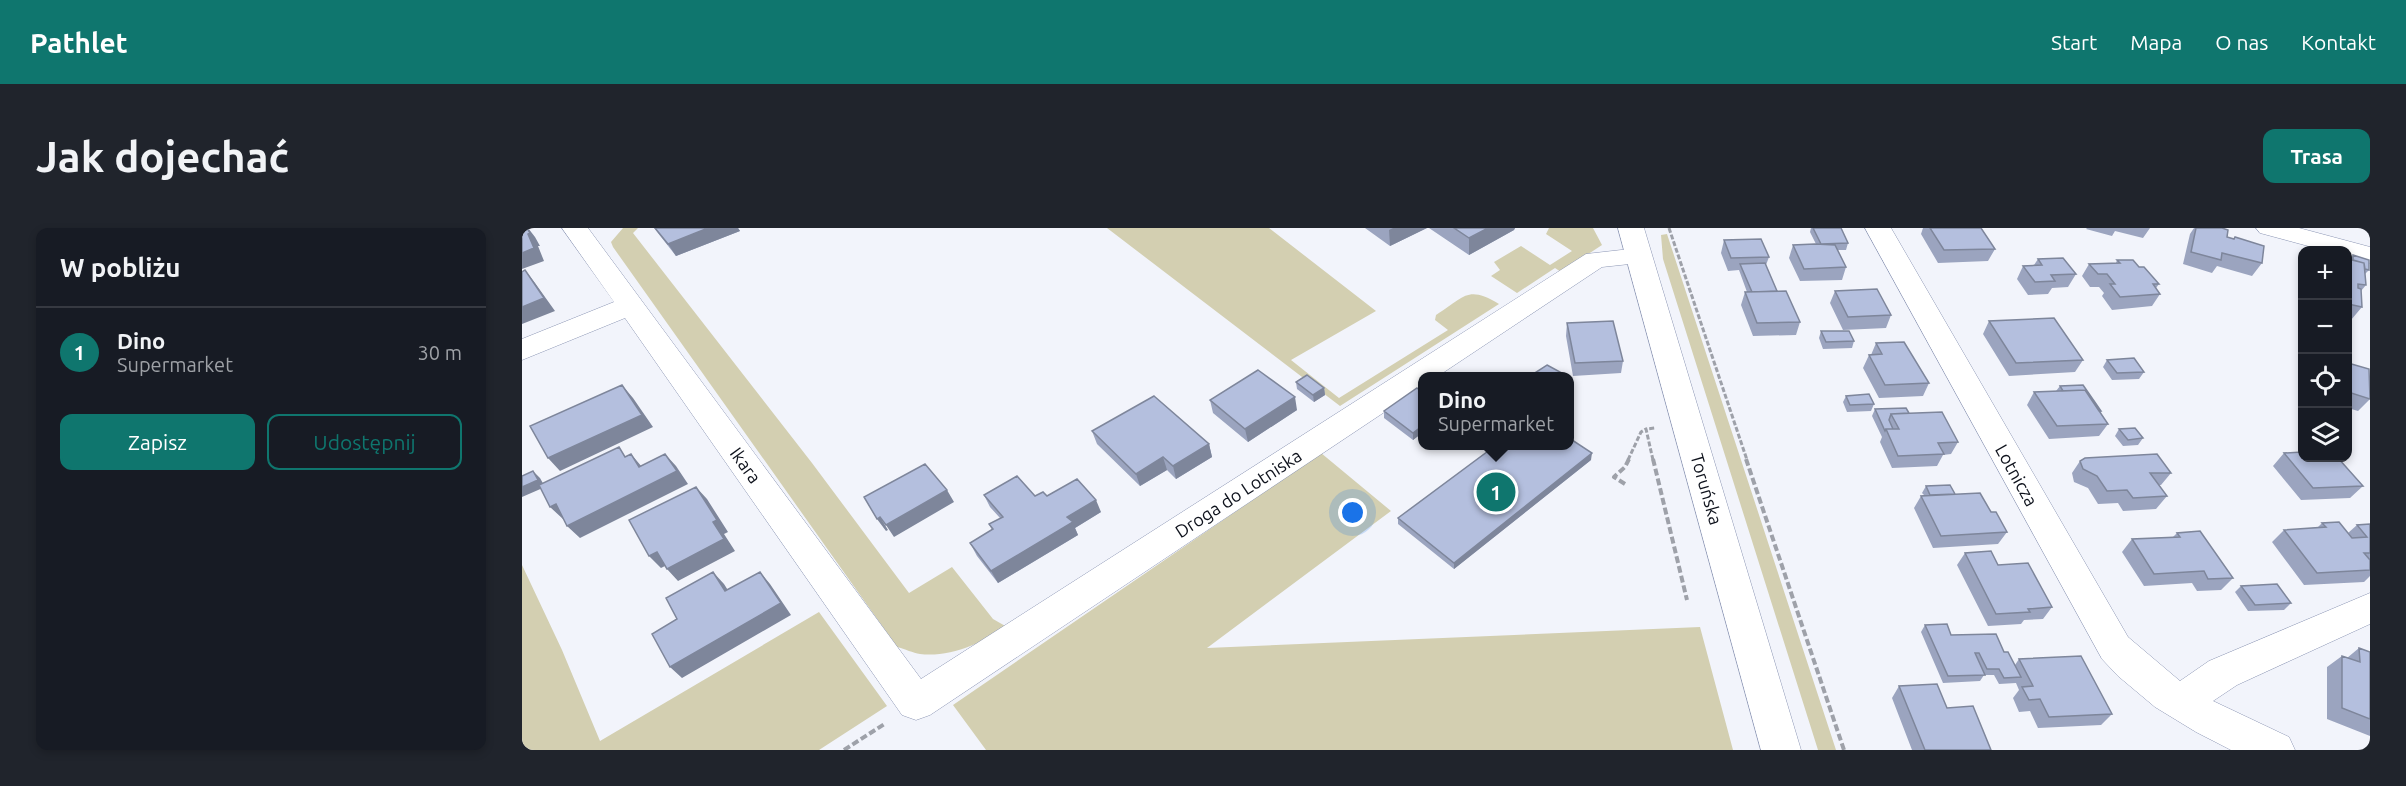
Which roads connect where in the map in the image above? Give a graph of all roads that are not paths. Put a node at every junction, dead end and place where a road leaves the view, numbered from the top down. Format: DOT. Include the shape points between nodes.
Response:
graph roads {
  1 [pos="1878,228"];
  2 [pos="2269,228"];
  3 [pos="582,230"];
  4 [pos="1635,242"];
  5 [pos="2370,255"];
  6 [pos="632,305"];
  7 [pos="522,350"];
  8 [pos="1423,372"];
  9 [pos="1418,375"];
  10 [pos="2370,608"];
  11 [pos="2181,702"];
  12 [pos="916,703"];
  13 [pos="1781,750"];
  14 [pos="2275,750"];
  1 -- 11 [label="street, Lotnicza" via="2115,648 2135,669"];
  2 -- 5 [label="street"];
  3 -- 6 [label="street, Ikara"];
  4 -- 8 [label="street, Droga do Lotniska" via="1595,260"];
  4 -- 13 [label="street, Toruńska"];
  6 -- 7 [label="street"];
  6 -- 12 [label="street, Ikara"];
  9 -- 12 [label="street, Droga do Lotniska"];
  10 -- 11 [label="street" via="2223,673"];
  11 -- 14 [label="street, Lotnicza" via="2237,735"];
}
